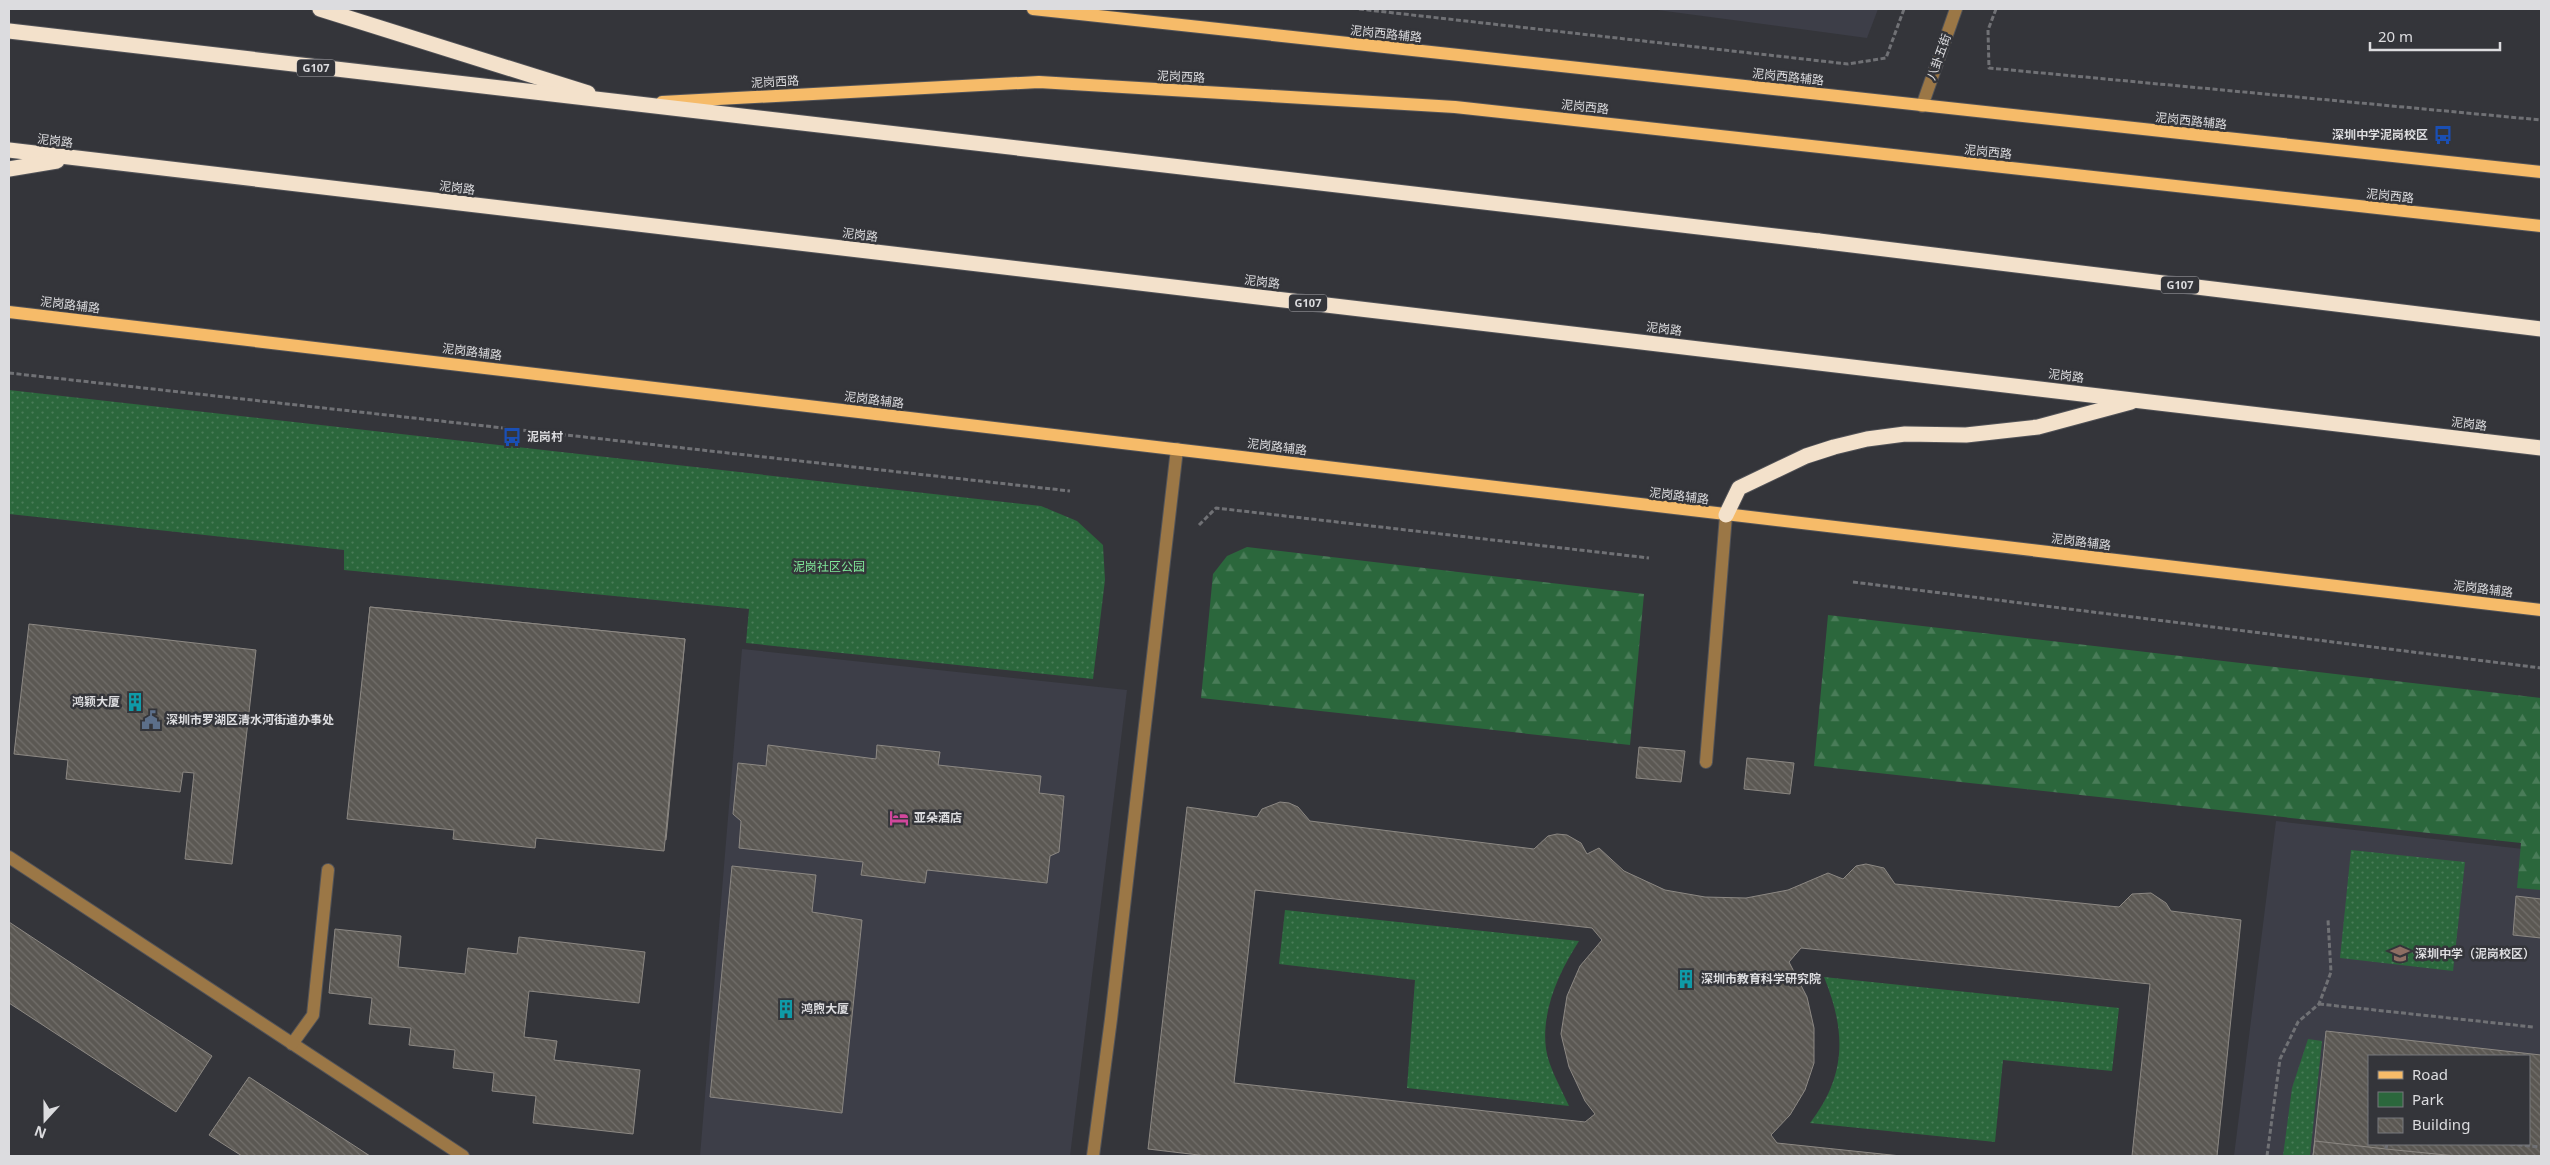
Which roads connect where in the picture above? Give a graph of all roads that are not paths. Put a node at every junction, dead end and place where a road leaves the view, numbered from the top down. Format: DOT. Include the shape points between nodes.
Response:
graph roads {
  1 [pos="320,9"];
  2 [pos="1033,9"];
  3 [pos="1956,9"];
  4 [pos="9,31"];
  5 [pos="622,104"];
  6 [pos="1922,106"];
  7 [pos="9,150"];
  8 [pos="74,158"];
  9 [pos="9,169"];
  10 [pos="2541,172"];
  11 [pos="2541,226"];
  12 [pos="9,312"];
  13 [pos="2541,328"];
  14 [pos="2140,400"];
  15 [pos="2541,448"];
  16 [pos="1177,449"];
  17 [pos="1726,515"];
  18 [pos="2541,610"];
  19 [pos="1706,762"];
  20 [pos="9,857"];
  21 [pos="328,870"];
  22 [pos="292,1044"];
  23 [pos="463,1156"];
  24 [pos="1093,1156"];
  1 -- 5 [label="highway"];
  2 -- 6 [label="main road, 泥岗西路辅路"];
  3 -- 6 [label="street, 八卦五街"];
  4 -- 5 [label="highway, G107"];
  5 -- 11 [label="main road, 泥岗西路" via="1039,82 1455,107"];
  5 -- 13 [label="highway, G107, bridge" via="1820,241"];
  6 -- 10 [label="main road, 泥岗西路辅路"];
  7 -- 8 [label="highway, 泥岗路 / G107"];
  8 -- 9 [label="highway"];
  8 -- 14 [label="highway, 泥岗路 / G107"];
  12 -- 16 [label="main road, 泥岗路辅路"];
  14 -- 15 [label="highway, 泥岗路 / G107"];
  14 -- 17 [label="highway" via="2038,427 1966,435 1905,434 1834,447 1806,456 1739,488"];
  16 -- 17 [label="main road, 泥岗路辅路"];
  16 -- 24 [label="street" via="1112,1019"];
  17 -- 18 [label="main road, 泥岗路辅路"];
  17 -- 19 [label="street"];
  20 -- 22 [label="street"];
  21 -- 22 [label="street" via="313,1016"];
  22 -- 23 [label="street"];
}
